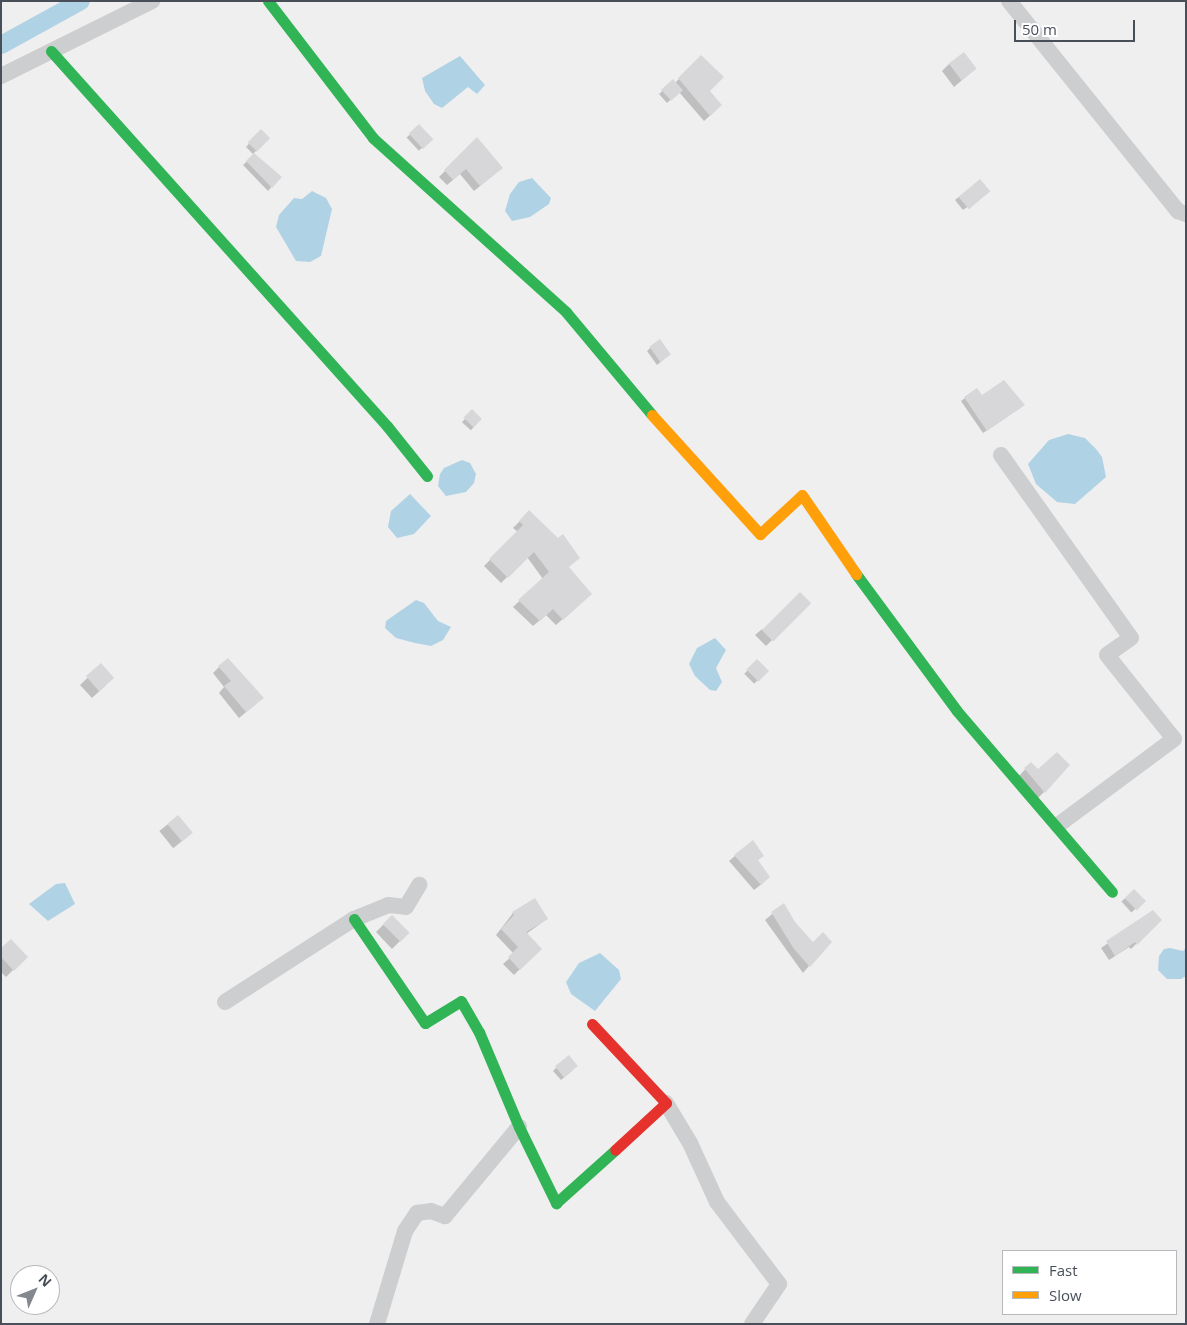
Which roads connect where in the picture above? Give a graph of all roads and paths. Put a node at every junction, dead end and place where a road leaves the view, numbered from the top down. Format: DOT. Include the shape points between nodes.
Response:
graph roads {
  1 [pos="152,1"];
  2 [pos="268,1"];
  3 [pos="1009,1"];
  4 [pos="51,51"];
  5 [pos="1,76"];
  6 [pos="1186,214"];
  7 [pos="1001,455"];
  8 [pos="427,476"];
  9 [pos="1058,825"];
  10 [pos="419,885"];
  11 [pos="1112,892"];
  12 [pos="354,919"];
  13 [pos="224,1002"];
  14 [pos="592,1024"];
  15 [pos="666,1103"];
  16 [pos="519,1127"];
  17 [pos="377,1324"];
  18 [pos="752,1324"];
  1 -- 4 [label="street"];
  2 -- 9 [label="street" via="373,138 566,312 688,457 760,534 802,495 879,608 957,711"];
  3 -- 6 [label="street" via="1172,203"];
  4 -- 5 [label="street"];
  4 -- 8 [label="street" via="387,426"];
  7 -- 9 [label="street" via="1131,638 1107,655 1174,739"];
  9 -- 11 [label="street"];
  10 -- 12 [label="street" via="406,907 388,905"];
  12 -- 13 [label="street"];
  12 -- 16 [label="street" via="425,1023 461,1001 479,1032"];
  14 -- 15 [label="street"];
  15 -- 16 [label="street" via="556,1203"];
  15 -- 18 [label="street" via="690,1143 717,1202 779,1284"];
  16 -- 17 [label="street" via="446,1216 431,1211 417,1213 405,1231"];
}
